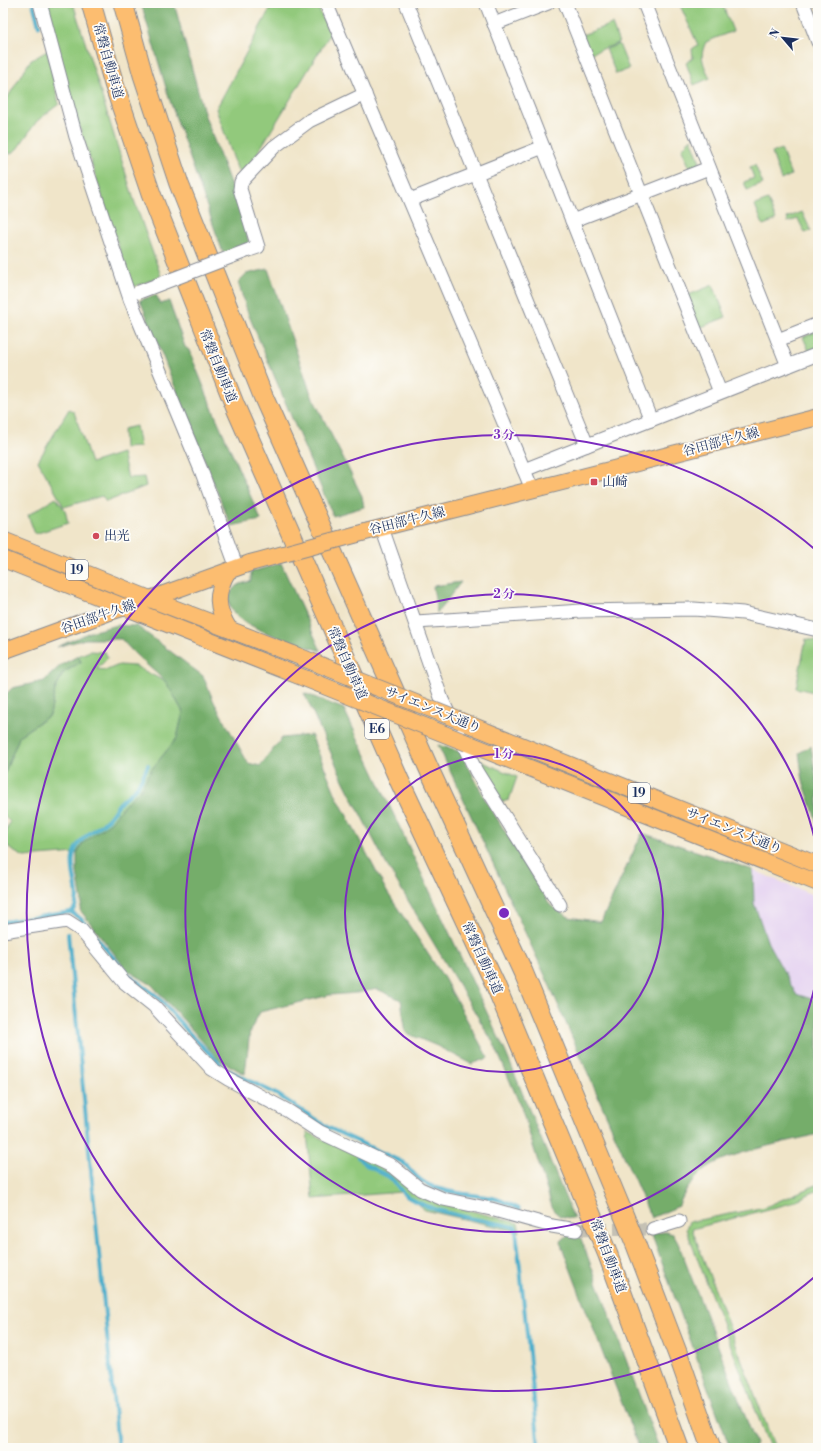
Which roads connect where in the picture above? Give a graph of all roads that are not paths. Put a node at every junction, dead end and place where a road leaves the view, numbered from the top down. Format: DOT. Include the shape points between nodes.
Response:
graph roads {
  1 [pos="40,3"];
  2 [pos="91,3"];
  3 [pos="122,3"];
  4 [pos="326,3"];
  5 [pos="406,3"];
  6 [pos="486,3"];
  7 [pos="548,3"];
  8 [pos="565,3"];
  9 [pos="644,3"];
  10 [pos="803,3"];
  11 [pos="494,24"];
  12 [pos="818,42"];
  13 [pos="365,94"];
  14 [pos="543,147"];
  15 [pos="709,168"];
  16 [pos="476,173"];
  17 [pos="641,194"];
  18 [pos="410,200"];
  19 [pos="572,222"];
  20 [pos="135,296"];
  21 [pos="818,324"];
  22 [pos="778,340"];
  23 [pos="818,354"];
  24 [pos="788,366"];
  25 [pos="720,392"];
  26 [pos="818,417"];
  27 [pos="651,420"];
  28 [pos="587,445"];
  29 [pos="524,470"];
  30 [pos="532,489"];
  31 [pos="375,529"];
  32 [pos="3,540"];
  33 [pos="3,559"];
  34 [pos="238,567"];
  35 [pos="150,599"];
  36 [pos="125,608"];
  37 [pos="416,622"];
  38 [pos="229,629"];
  39 [pos="818,630"];
  40 [pos="3,651"];
  41 [pos="818,865"];
  42 [pos="818,883"];
  43 [pos="560,905"];
  44 [pos="3,931"];
  45 [pos="678,1221"];
  46 [pos="653,1229"];
  47 [pos="576,1230"];
  48 [pos="680,1448"];
  49 [pos="710,1448"];
  1 -- 20 [label="street" via="76,137"];
  2 -- 48 [label="highway, 常磐自動車道 / E6" via="114,84 151,194 229,392 397,775 495,984 608,1255"];
  3 -- 49 [label="highway, E6" via="179,184 228,311 336,562 523,972 636,1245"];
  4 -- 13 [label="street"];
  5 -- 16 [label="street"];
  6 -- 11 [label="street"];
  7 -- 11 [label="street"];
  8 -- 17 [label="street"];
  9 -- 15 [label="street"];
  10 -- 12 [label="street"];
  11 -- 14 [label="street"];
  13 -- 18 [label="street"];
  13 -- 20 [label="street, bridge" via="309,121 274,147 241,182 240,189 258,247"];
  14 -- 16 [label="street"];
  14 -- 19 [label="street"];
  15 -- 17 [label="street"];
  15 -- 22 [label="street"];
  16 -- 18 [label="street"];
  16 -- 28 [label="street"];
  17 -- 19 [label="street"];
  17 -- 25 [label="street"];
  18 -- 29 [label="street"];
  19 -- 27 [label="street"];
  20 -- 34 [label="street"];
  21 -- 22 [label="street"];
  22 -- 24 [label="street"];
  23 -- 24 [label="street"];
  24 -- 25 [label="street"];
  25 -- 27 [label="street"];
  26 -- 30 [label="main road, 谷田部牛久線"];
  27 -- 28 [label="street"];
  28 -- 29 [label="street"];
  29 -- 30 [label="street"];
  30 -- 31 [label="main road, 谷田部牛久線"];
  31 -- 34 [label="main road, 谷田部牛久線, bridge"];
  31 -- 37 [label="street"];
  32 -- 35 [label="main road, サイエンス大通り / 19"];
  33 -- 36 [label="main road, サイエンス大通り / 19"];
  34 -- 35 [label="main road, 谷田部牛久線"];
  34 -- 38 [label="main road" via="221,582 218,598 221,616"];
  35 -- 36 [label="main road, 谷田部牛久線"];
  35 -- 38 [label="main road, サイエンス大通り / 19"];
  36 -- 40 [label="main road, 谷田部牛久線" via="107,612"];
  36 -- 42 [label="main road, サイエンス大通り / 19, bridge"];
  37 -- 39 [label="street" via="573,612 694,609 743,613"];
  37 -- 43 [label="street" via="442,700 476,771"];
  38 -- 41 [label="main road, サイエンス大通り / 19, bridge"];
  44 -- 47 [label="street" via="67,921 81,930 124,982 154,1006 212,1069 228,1079 288,1111 320,1132 392,1166 420,1189 443,1199"];
  45 -- 46 [label="street"];
}
